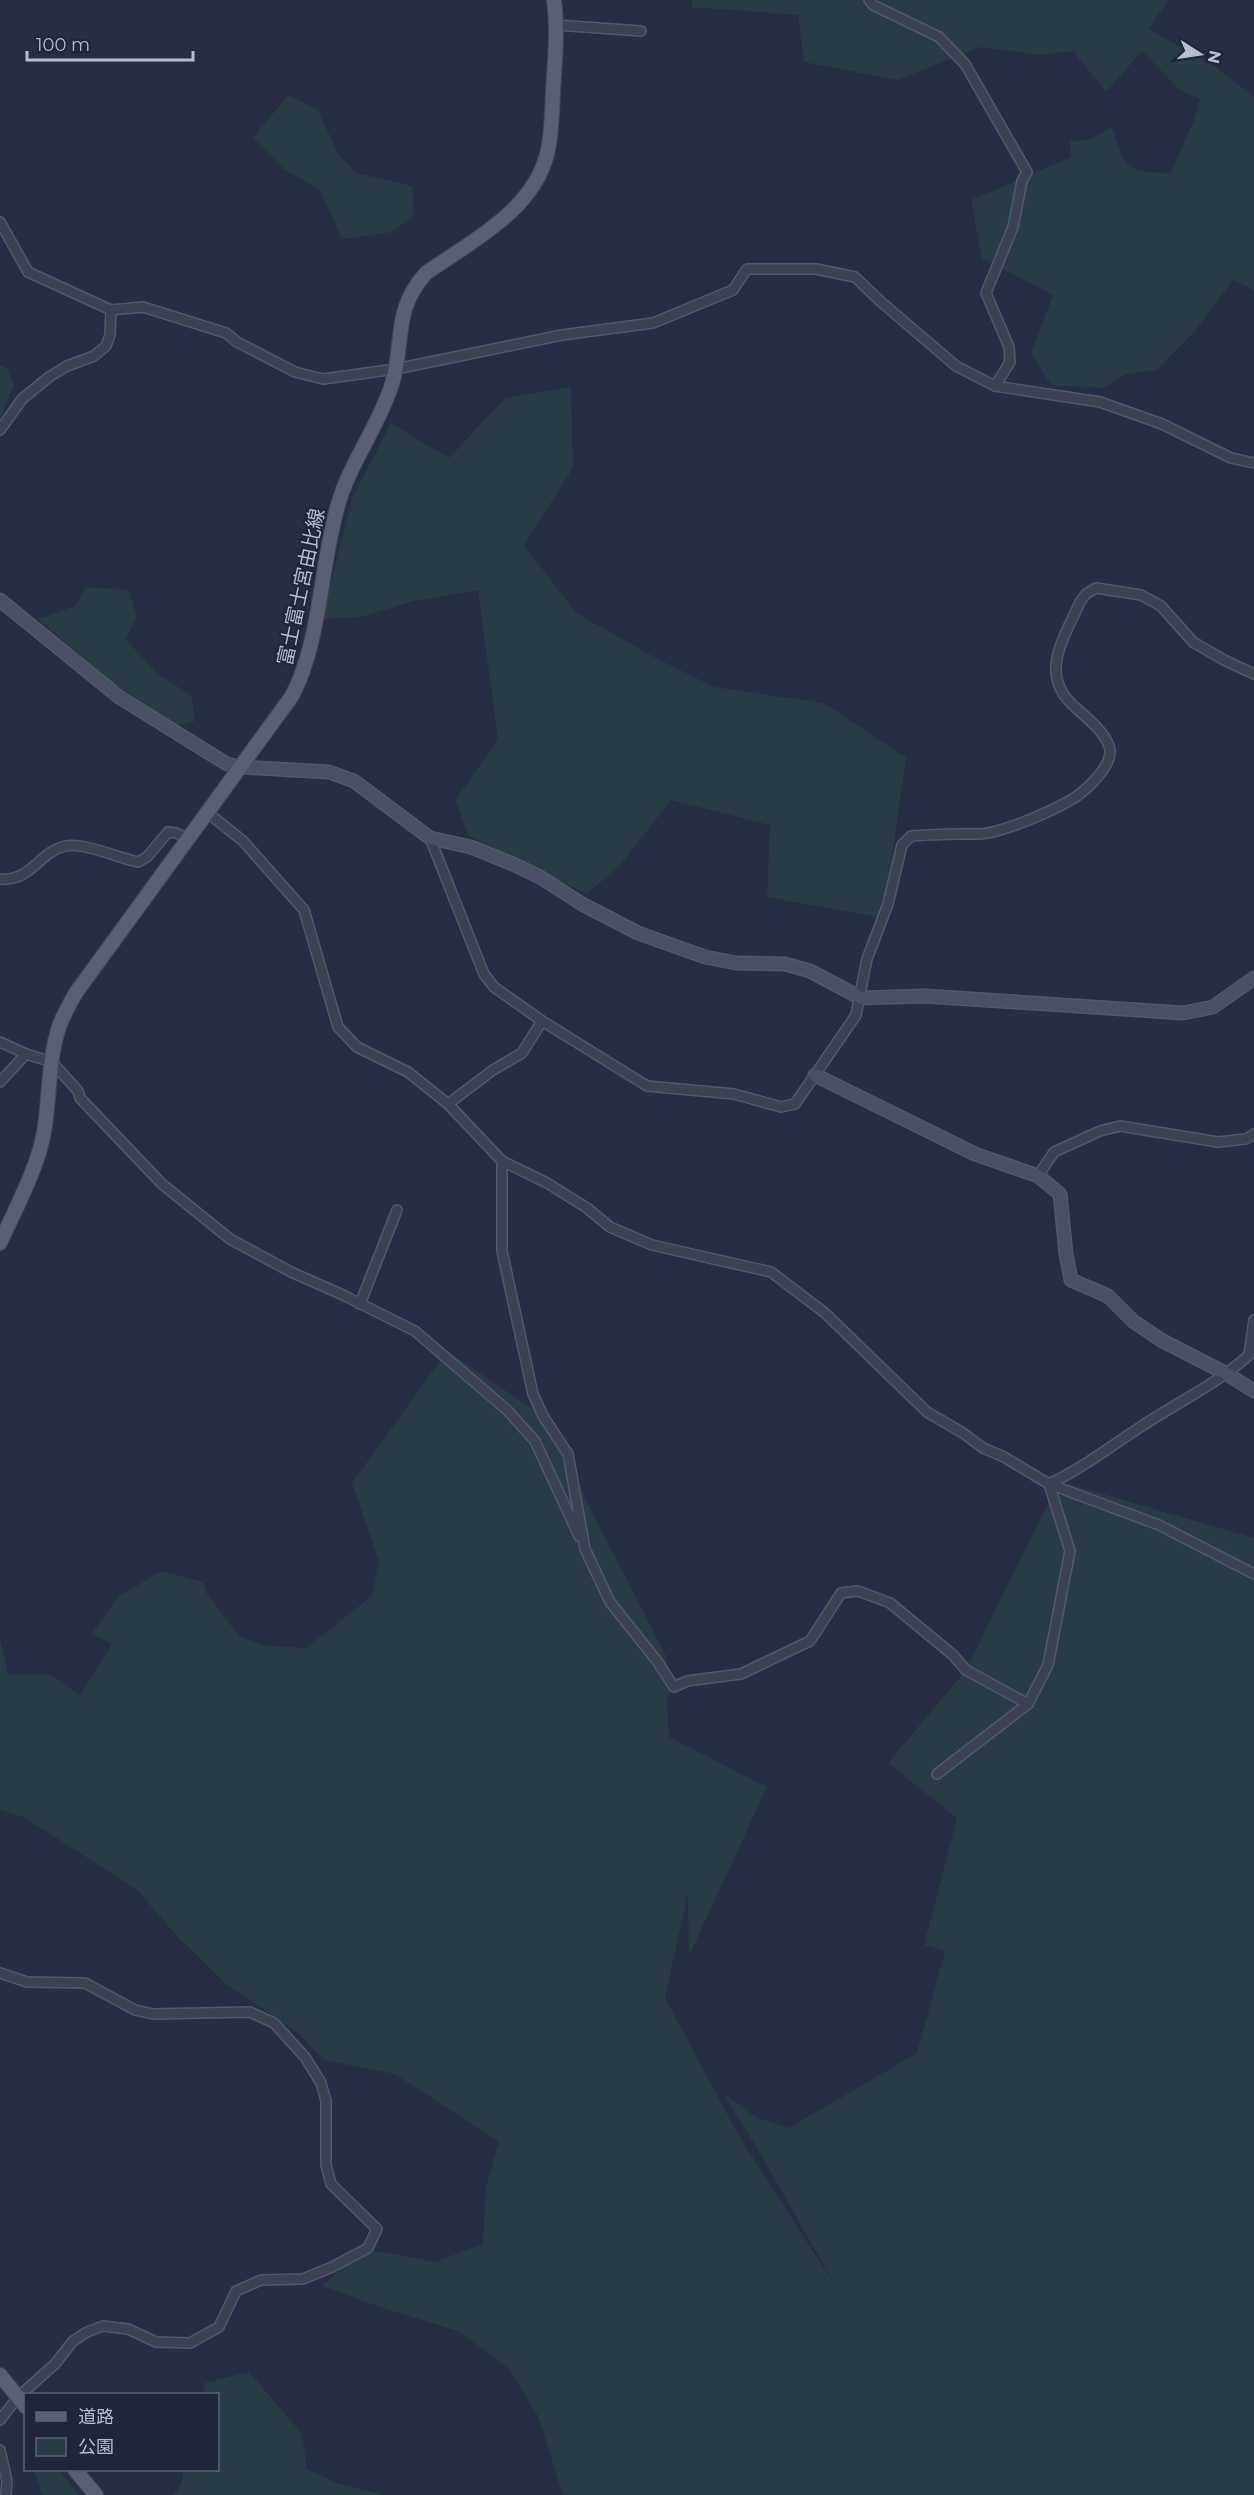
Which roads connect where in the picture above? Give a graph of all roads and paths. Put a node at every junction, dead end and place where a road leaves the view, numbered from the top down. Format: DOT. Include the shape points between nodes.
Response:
graph roads {
  1 [pos="554,0"];
  2 [pos="869,0"];
  3 [pos="557,26"];
  4 [pos="641,31"];
  5 [pos="0,222"];
  6 [pos="111,310"];
  7 [pos="396,369"];
  8 [pos="995,386"];
  9 [pos="0,430"];
  10 [pos="1254,463"];
  11 [pos="0,600"];
  12 [pos="1254,674"];
  13 [pos="240,767"];
  14 [pos="208,813"];
  15 [pos="188,838"];
  16 [pos="430,838"];
  17 [pos="0,879"];
  18 [pos="1254,978"];
  19 [pos="861,998"];
  20 [pos="542,1021"];
  21 [pos="0,1042"];
  22 [pos="26,1054"];
  23 [pos="52,1062"];
  24 [pos="815,1075"];
  25 [pos="0,1082"];
  26 [pos="448,1104"];
  27 [pos="1254,1134"];
  28 [pos="502,1161"];
  29 [pos="1038,1176"];
  30 [pos="397,1210"];
  31 [pos="0,1243"];
  32 [pos="360,1304"];
  33 [pos="1254,1320"];
  34 [pos="1227,1374"];
  35 [pos="1254,1391"];
  36 [pos="1049,1484"];
  37 [pos="585,1549"];
  38 [pos="1254,1574"];
  39 [pos="1028,1704"];
  40 [pos="938,1774"];
  41 [pos="0,1973"];
  42 [pos="0,2375"];
  43 [pos="30,2393"];
  44 [pos="22,2402"];
  45 [pos="0,2420"];
  46 [pos="0,2450"];
  47 [pos="77,2471"];
  48 [pos="6,2495"];
  49 [pos="96,2495"];
  1 -- 3 [label="main road, 富士富士宮由比線"];
  2 -- 8 [label="street" via="939,37 965,64 1027,172 1013,227 986,293 1009,347 1010,362"];
  3 -- 4 [label="street"];
  3 -- 7 [label="main road, 富士富士宮由比線" via="550,132 537,178 513,210 426,273 414,286 401,317"];
  5 -- 6 [label="street" via="28,272"];
  6 -- 7 [label="street" via="142,307 226,333 270,360 312,378 323,380"];
  6 -- 9 [label="street" via="106,346 94,356 49,377 22,399"];
  7 -- 8 [label="street" via="562,335 653,323 733,290 747,268 816,268 855,277 956,366"];
  7 -- 13 [label="main road, 富士富士宮由比線" via="392,386 338,503 302,678"];
  8 -- 10 [label="street" via="1100,402 1162,424 1231,458"];
  11 -- 13 [label="street" via="119,697 227,764"];
  12 -- 19 [label="street" via="1193,642 1161,606 1141,595 1096,588 1086,594 1055,660 1054,672 1071,705 1102,733 1110,747 1110,759 1089,786 1069,801 1010,826 991,833 911,836 902,845 888,904 867,959"];
  13 -- 14 [label="main road, 富士富士宮由比線"];
  13 -- 16 [label="street" via="329,772 354,781"];
  14 -- 15 [label="main road, 富士富士宮由比線"];
  14 -- 26 [label="street" via="243,841 304,910 338,1027 357,1047 408,1072"];
  15 -- 17 [label="street" via="168,832 138,862 77,845 64,846 11,881"];
  15 -- 23 [label="main road, 富士富士宮由比線" via="75,994 59,1027"];
  16 -- 19 [label="street" via="471,847 516,865 638,933 715,959 785,964 810,970"];
  16 -- 20 [label="street" via="484,974 494,987"];
  18 -- 19 [label="street" via="1213,1007 1183,1013 925,996"];
  19 -- 24 [label="street" via="856,1015"];
  20 -- 24 [label="street" via="647,1086 734,1094 781,1107 795,1104"];
  20 -- 26 [label="street" via="522,1053"];
  21 -- 22 [label="street"];
  22 -- 23 [label="street"];
  22 -- 25 [label="street"];
  23 -- 31 [label="main road, 富士富士宮由比線" via="44,1134"];
  23 -- 32 [label="street" via="80,1098 162,1184 230,1239"];
  24 -- 29 [label="street" via="975,1154"];
  26 -- 28 [label="street"];
  27 -- 29 [label="street" via="1218,1142 1120,1126 1054,1152"];
  28 -- 36 [label="street" via="547,1183 610,1227 652,1245 771,1272 825,1313 927,1412"];
  28 -- 37 [label="street" via="502,1251 533,1394 568,1454"];
  29 -- 34 [label="street" via="1060,1194 1071,1280 1108,1296 1133,1321 1161,1340"];
  30 -- 32 [label="street"];
  32 -- 37 [label="street" via="415,1331 507,1410 535,1441"];
  33 -- 34 [label="street" via="1249,1355"];
  34 -- 35 [label="street"];
  34 -- 36 [label="street" via="1075,1472"];
  36 -- 38 [label="street" via="1159,1525"];
  36 -- 39 [label="street" via="1070,1551 1047,1665"];
  37 -- 39 [label="street" via="610,1602 674,1687 687,1681 741,1674 810,1641 841,1593 858,1591 890,1603 966,1670"];
  39 -- 40 [label="street"];
  41 -- 43 [label="street" via="27,1982 85,1983 135,2010 153,2014 250,2012 274,2024 305,2057 321,2084 326,2101 326,2165 331,2184 377,2229 368,2248 332,2267 303,2279 261,2280 236,2291 219,2327 190,2343 156,2342 128,2329 103,2326 87,2331 73,2341"];
  42 -- 44 [label="main road"];
  44 -- 45 [label="street"];
  46 -- 48 [label="street"];
  47 -- 49 [label="main road"];
}
